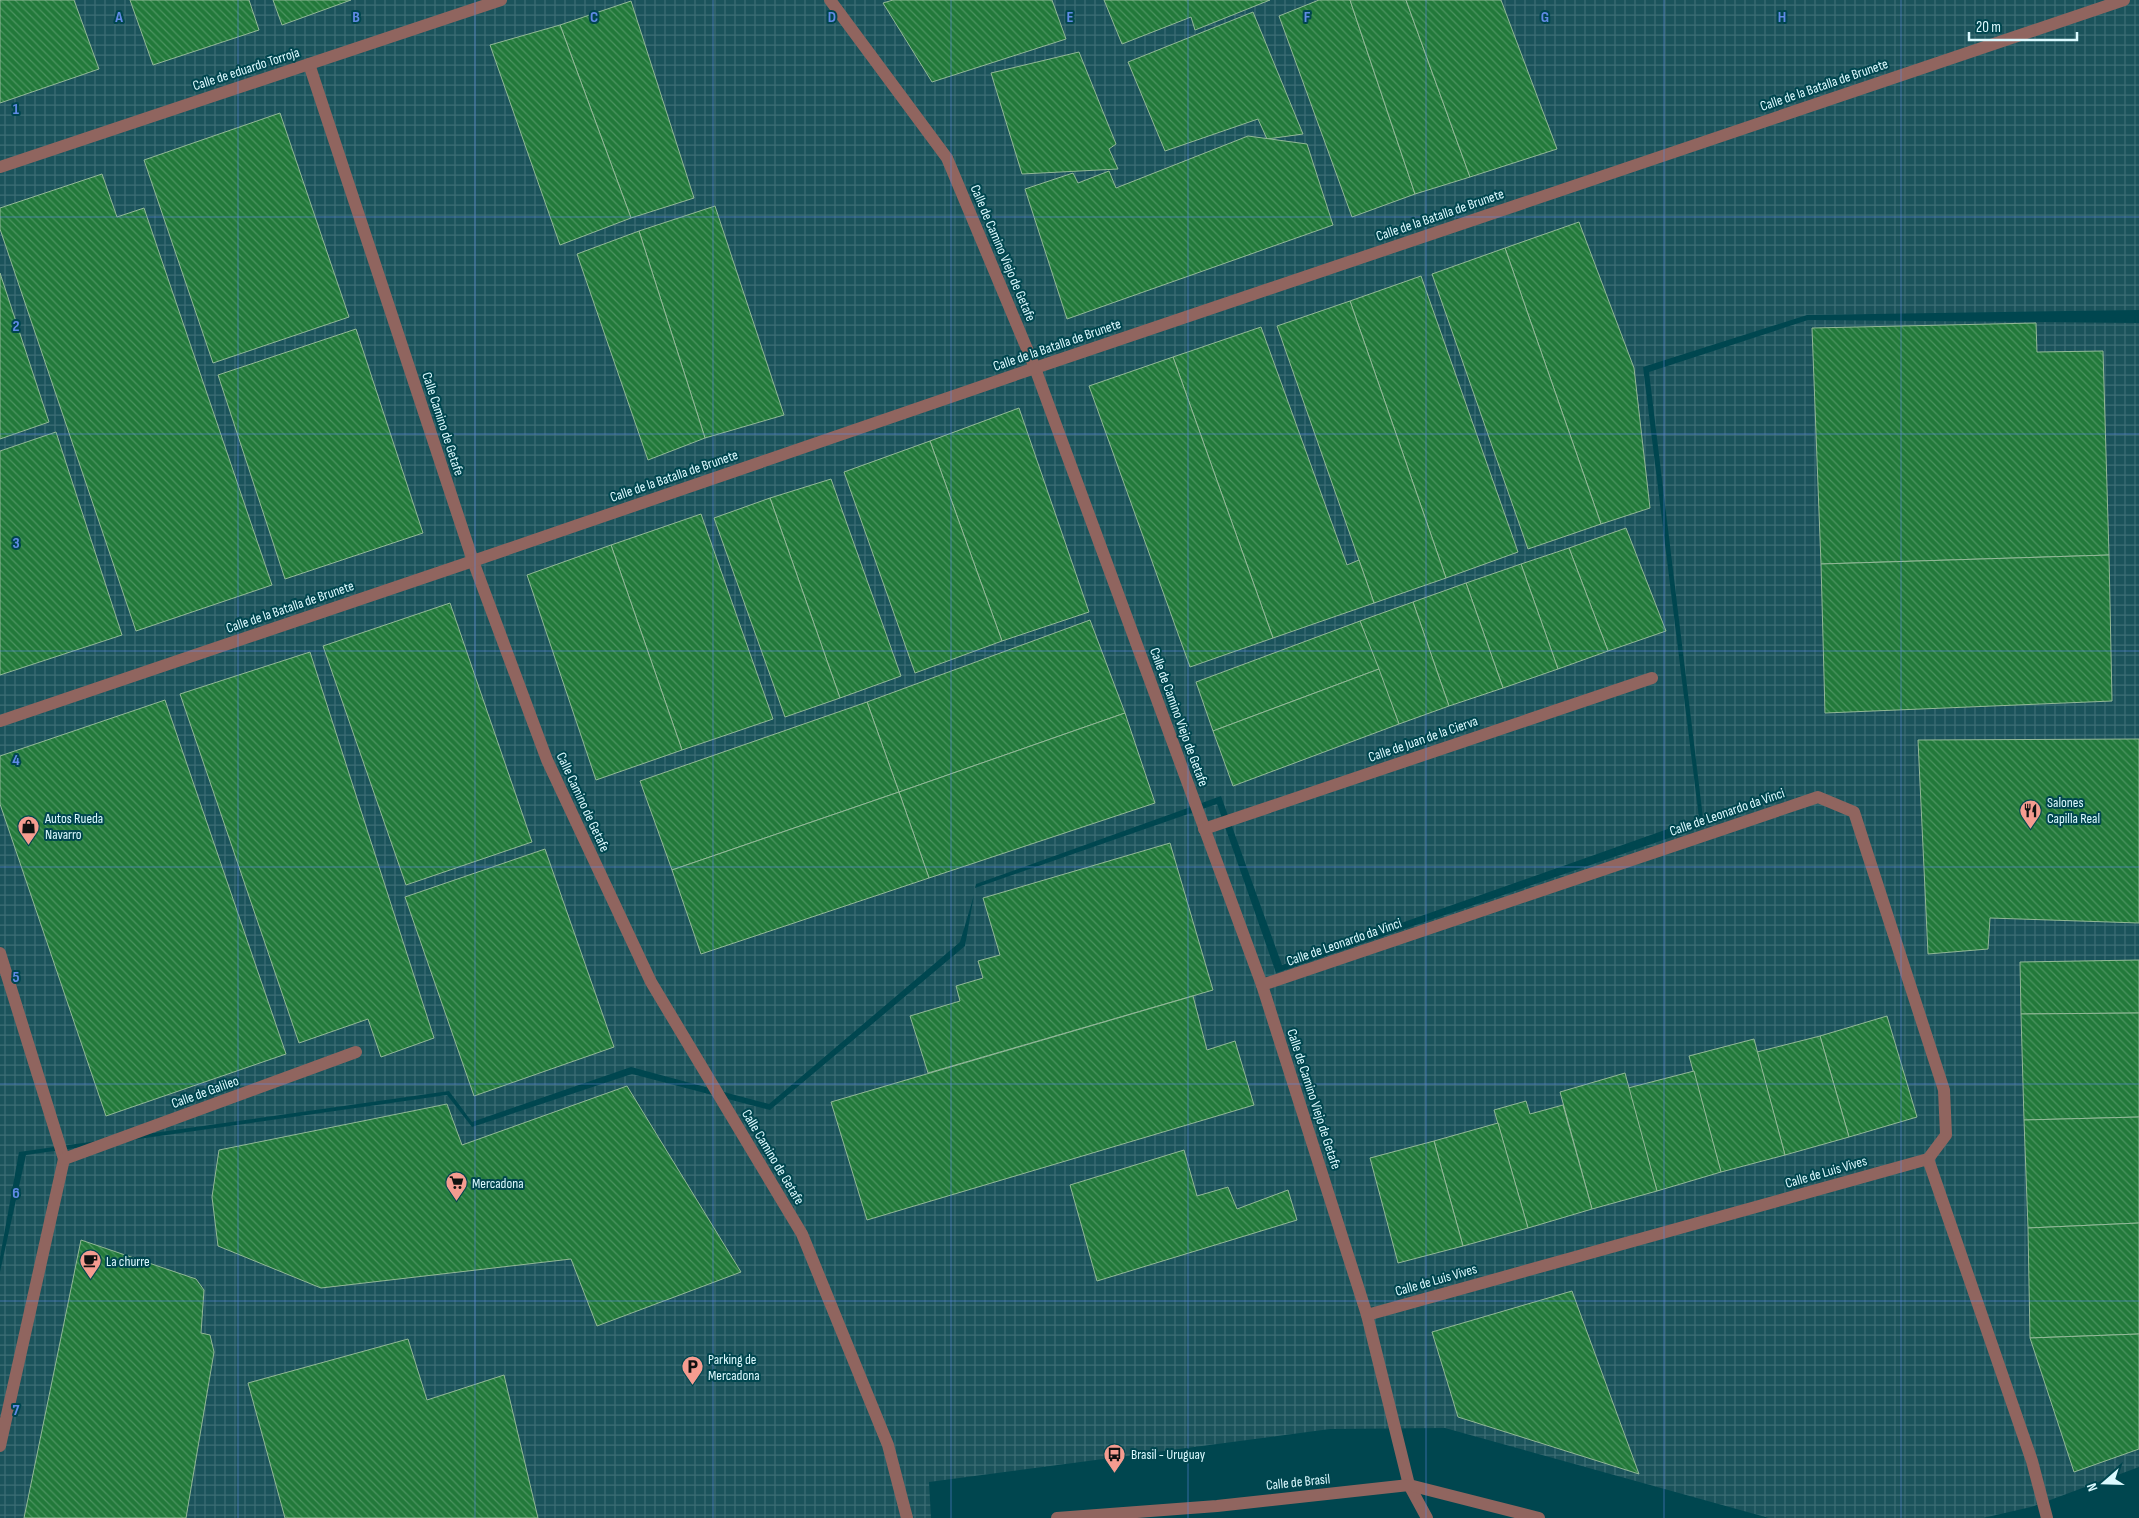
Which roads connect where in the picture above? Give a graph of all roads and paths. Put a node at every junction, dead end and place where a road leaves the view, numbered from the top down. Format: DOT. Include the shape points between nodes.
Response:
graph roads {
  1 [pos="501,0"];
  2 [pos="830,0"];
  3 [pos="2124,0"];
  4 [pos="308,64"];
  5 [pos="0,167"];
  6 [pos="1035,368"];
  7 [pos="473,561"];
  8 [pos="1652,678"];
  9 [pos="0,721"];
  10 [pos="1204,829"];
  11 [pos="0,953"];
  12 [pos="1262,985"];
  13 [pos="356,1052"];
  14 [pos="64,1159"];
  15 [pos="1928,1159"];
  16 [pos="1367,1315"];
  17 [pos="3,1415"];
  18 [pos="0,1446"];
  19 [pos="1410,1485"];
  20 [pos="907,1518"];
  21 [pos="1057,1518"];
  22 [pos="1428,1518"];
  23 [pos="1539,1518"];
  24 [pos="2047,1518"];
  1 -- 4 [label="street, Calle de eduardo Torroja"];
  2 -- 6 [label="street, Calle de Camino Viejo de Getafe" via="947,158"];
  3 -- 6 [label="street, Calle de la Batalla de Brunete"];
  4 -- 5 [label="street, Calle de eduardo Torroja"];
  4 -- 7 [label="street, Calle Camino de Getafe"];
  6 -- 7 [label="street, Calle de la Batalla de Brunete"];
  6 -- 10 [label="street, Calle de Camino Viejo de Getafe"];
  7 -- 9 [label="street, Calle de la Batalla de Brunete"];
  7 -- 20 [label="street, Calle Camino de Getafe" via="547,760 651,982 802,1234 888,1445"];
  8 -- 10 [label="street, Calle de Juan de la Cierva"];
  10 -- 12 [label="street, Calle de Camino Viejo de Getafe"];
  11 -- 14 [label="street"];
  12 -- 15 [label="street, Calle de Leonardo da Vinci" via="1818,797 1854,812 1944,1090 1946,1135"];
  12 -- 16 [label="street, Calle de Camino Viejo de Getafe"];
  13 -- 14 [label="street, Calle de Galileo"];
  14 -- 17 [label="street"];
  15 -- 16 [label="street, Calle de Luis Vives"];
  15 -- 24 [label="street" via="2032,1461"];
  16 -- 19 [label="street, Calle de Camino Viejo de Getafe"];
  17 -- 18 [label="street"];
  19 -- 21 [label="street, Calle de Brasil" via="1217,1506"];
  19 -- 22 [label="street, Calle de Camino Viejo de Getafe"];
  19 -- 23 [label="street, Calle de Brasil"];
}
